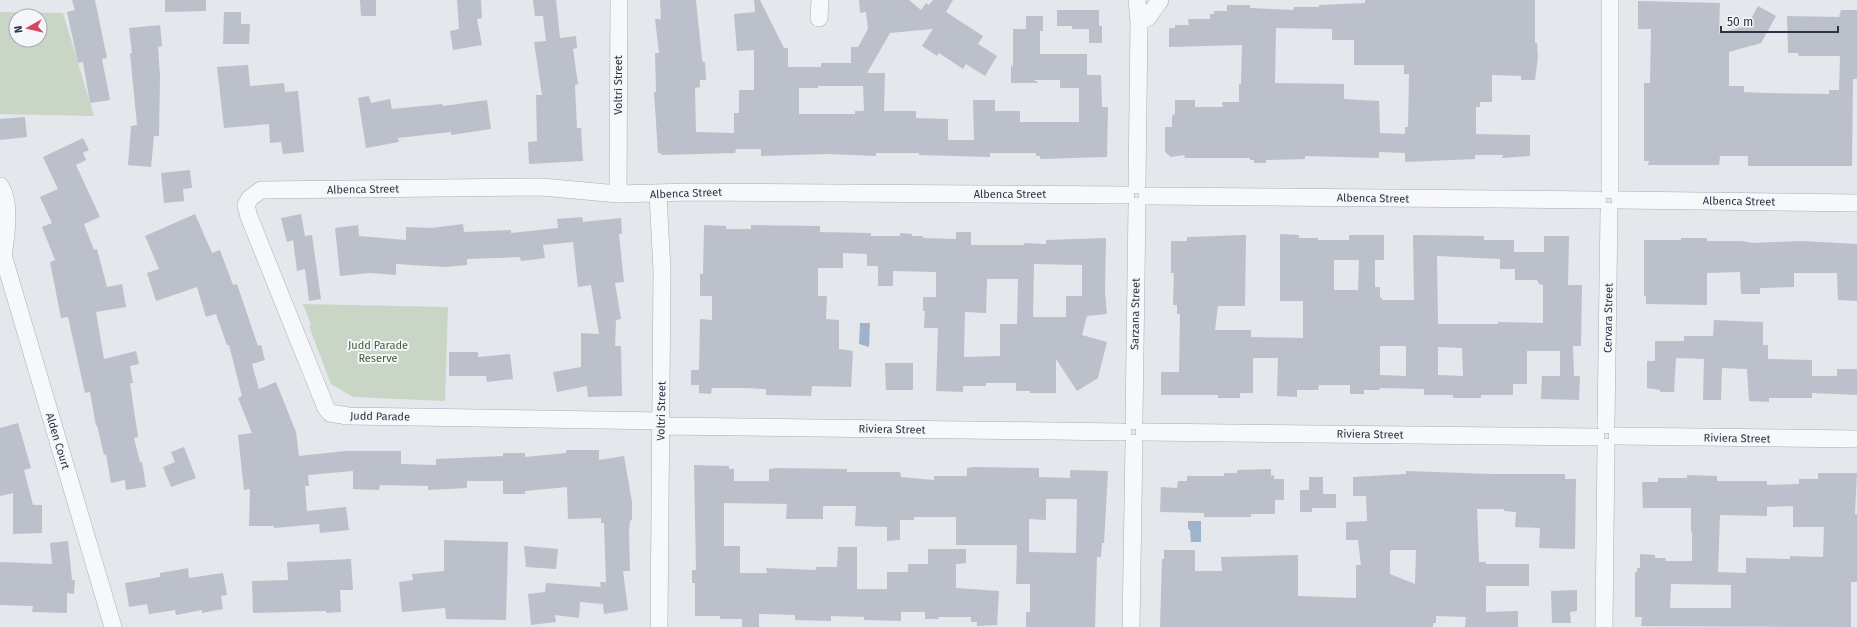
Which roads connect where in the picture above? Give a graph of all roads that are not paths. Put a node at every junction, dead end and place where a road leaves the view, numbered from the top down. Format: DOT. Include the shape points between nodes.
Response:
graph roads {
  1 [pos="619,0"];
  2 [pos="820,0"];
  3 [pos="1137,0"];
  4 [pos="1160,0"];
  5 [pos="1610,0"];
  6 [pos="818,18"];
  7 [pos="1139,22"];
  8 [pos="0,186"];
  9 [pos="618,194"];
  10 [pos="658,194"];
  11 [pos="1137,195"];
  12 [pos="250,198"];
  13 [pos="1609,200"];
  14 [pos="1857,203"];
  15 [pos="2,254"];
  16 [pos="662,424"];
  17 [pos="1134,432"];
  18 [pos="1606,436"];
  19 [pos="1857,439"];
  20 [pos="113,627"];
  21 [pos="659,627"];
  22 [pos="1131,627"];
  23 [pos="1604,627"];
  1 -- 9 [label="street, Voltri Street"];
  2 -- 6 [label="street"];
  3 -- 7 [label="street, Sarzana Street"];
  4 -- 7 [label="street" via="1148,17"];
  5 -- 13 [label="street, Cervara Street"];
  7 -- 11 [label="street, Sarzana Street"];
  8 -- 15 [label="street, Alden Court" via="4,194 7,228"];
  9 -- 10 [label="street, Albenca Street"];
  9 -- 12 [label="street, Albenca Street" via="542,187 261,190"];
  10 -- 11 [label="street, Albenca Street" via="689,192"];
  10 -- 16 [label="street, Voltri Street" via="662,271"];
  11 -- 13 [label="street, Albenca Street"];
  11 -- 17 [label="street, Sarzana Street"];
  12 -- 16 [label="street, Judd Parade" via="246,205 249,217 330,413 348,416"];
  13 -- 14 [label="street, Albenca Street"];
  13 -- 18 [label="street, Cervara Street"];
  15 -- 20 [label="street, Alden Court"];
  16 -- 17 [label="street, Riviera Street"];
  16 -- 21 [label="street, Voltri Street"];
  17 -- 18 [label="street, Riviera Street"];
  17 -- 22 [label="street, Sarzana Street"];
  18 -- 19 [label="street, Riviera Street"];
  18 -- 23 [label="street, Cervara Street"];
}
